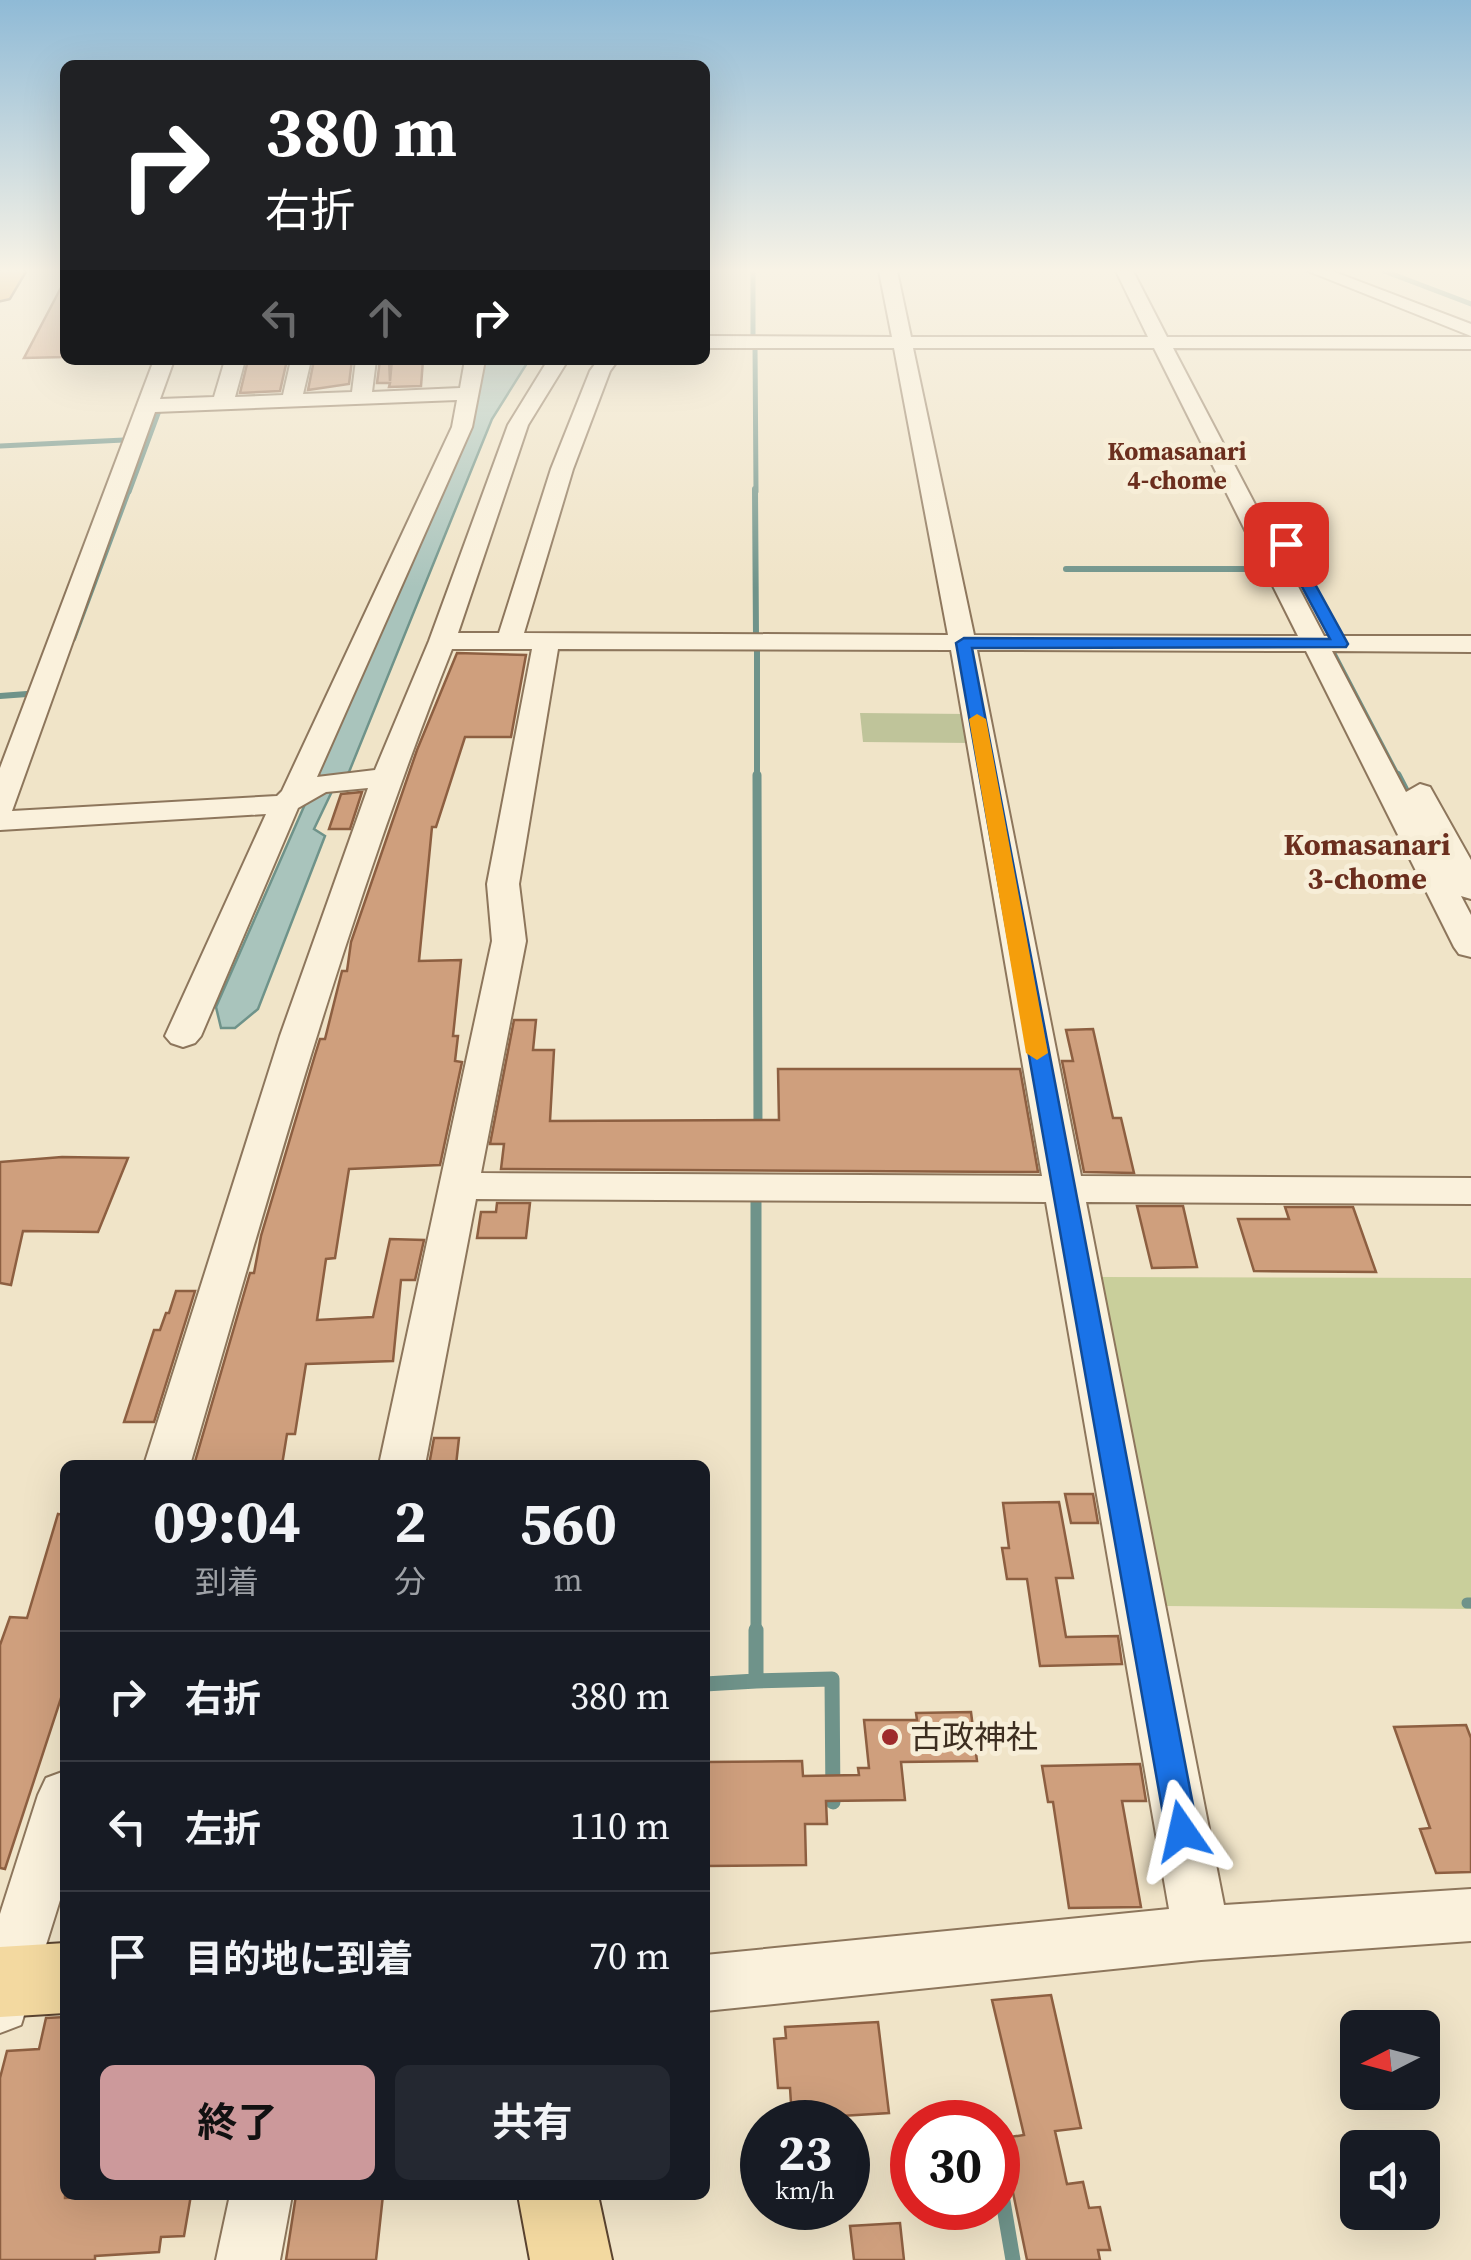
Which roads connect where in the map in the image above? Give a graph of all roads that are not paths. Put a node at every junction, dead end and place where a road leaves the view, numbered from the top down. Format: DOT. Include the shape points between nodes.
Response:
graph roads {
  1 [pos="158,376"];
  2 [pos="231,376"];
  3 [pos="297,376"];
  4 [pos="364,376"];
  5 [pos="472,376"];
  6 [pos="548,376"];
  7 [pos="598,376"];
  8 [pos="910,376"];
  9 [pos="1187,376"];
  10 [pos="467,394"];
  11 [pos="361,398"];
  12 [pos="292,400"];
  13 [pos="223,403"];
  14 [pos="148,406"];
  15 [pos="442,641"];
  16 [pos="510,642"];
  17 [pos="546,642"];
  18 [pos="964,643"];
  19 [pos="1327,644"];
  20 [pos="1471,644"];
  21 [pos="370,779"];
  22 [pos="296,795"];
  23 [pos="0,807"];
  24 [pos="0,822"];
  25 [pos="1471,889"];
  26 [pos="1471,947"];
  27 [pos="183,1036"];
  28 [pos="456,1186"];
  29 [pos="1062,1190"];
  30 [pos="1471,1190"];
  31 [pos="168,1460"];
  32 [pos="403,1460"];
  33 [pos="60,1815"];
  34 [pos="1471,1915"];
  35 [pos="1202,1934"];
  36 [pos="710,1983"];
  37 [pos="18,1987"];
  38 [pos="260,2200"];
  39 [pos="559,2200"];
  40 [pos="248,2260"];
  41 [pos="572,2260"];
  1 -- 14 [label="street"];
  2 -- 13 [label="street"];
  3 -- 12 [label="street"];
  4 -- 11 [label="street"];
  5 -- 10 [label="street"];
  6 -- 15 [label="street" via="518,425"];
  7 -- 16 [label="street"];
  8 -- 18 [label="street"];
  9 -- 19 [label="street"];
  10 -- 11 [label="street"];
  10 -- 22 [label="street" via="462,427"];
  11 -- 12 [label="street"];
  12 -- 13 [label="street"];
  13 -- 14 [label="street"];
  14 -- 23 [label="street"];
  15 -- 16 [label="street"];
  15 -- 21 [label="street"];
  16 -- 17 [label="street"];
  17 -- 18 [label="street"];
  17 -- 28 [label="street" via="503,884 509,940"];
  18 -- 19 [label="street"];
  18 -- 29 [label="street"];
  19 -- 20 [label="street"];
  19 -- 25 [label="street"];
  19 -- 26 [label="street"];
  21 -- 22 [label="street"];
  21 -- 31 [label="street"];
  22 -- 24 [label="street"];
  22 -- 27 [label="street"];
  28 -- 29 [label="street"];
  28 -- 32 [label="street"];
  29 -- 30 [label="street"];
  29 -- 35 [label="street"];
  33 -- 37 [label="street"];
  34 -- 35 [label="street"];
  35 -- 36 [label="street"];
  38 -- 40 [label="street"];
  39 -- 41 [label="main road"];
}
